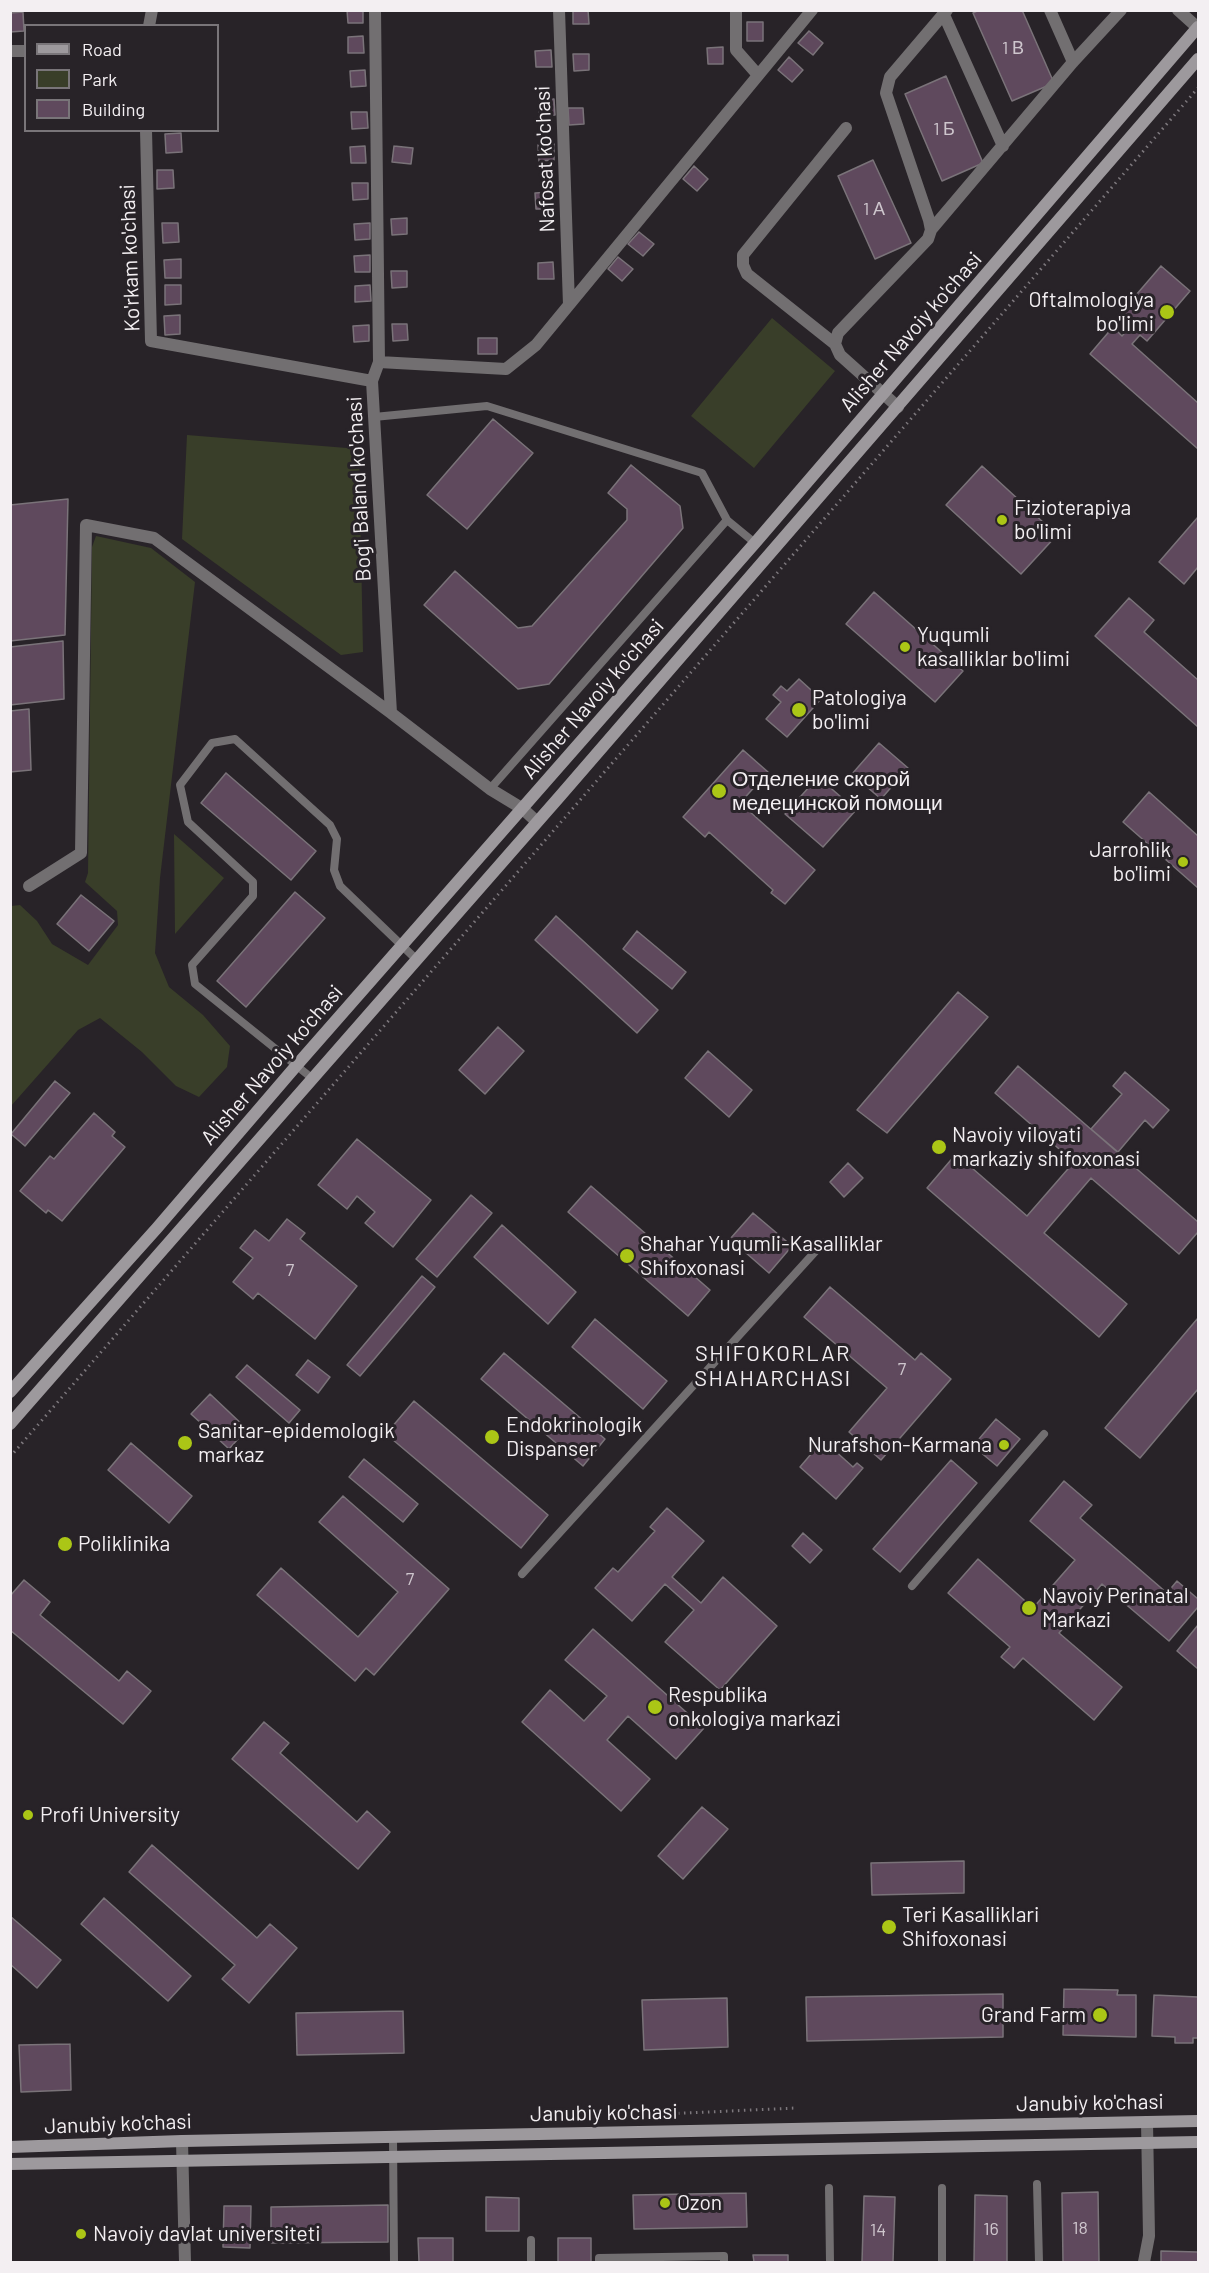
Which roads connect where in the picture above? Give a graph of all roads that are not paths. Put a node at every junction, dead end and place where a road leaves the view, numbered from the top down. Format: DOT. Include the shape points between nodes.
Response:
graph roads {
  1 [pos="375,10"];
  2 [pos="560,10"];
  3 [pos="736,10"];
  4 [pos="812,10"];
  5 [pos="1050,10"];
  6 [pos="1121,10"];
  7 [pos="1178,10"];
  8 [pos="946,13"];
  9 [pos="1198,28"];
  10 [pos="1198,59"];
  11 [pos="1074,62"];
  12 [pos="758,75"];
  13 [pos="846,128"];
  14 [pos="146,132"];
  15 [pos="1003,146"];
  16 [pos="931,230"];
  17 [pos="569,305"];
  18 [pos="836,344"];
  19 [pos="379,362"];
  20 [pos="372,381"];
  21 [pos="882,395"];
  22 [pos="898,407"];
  23 [pos="375,417"];
  24 [pos="727,520"];
  25 [pos="755,543"];
  26 [pos="391,713"];
  27 [pos="490,789"];
  28 [pos="523,809"];
  29 [pos="536,821"];
  30 [pos="29,886"];
  31 [pos="402,945"];
  32 [pos="417,960"];
  33 [pos="296,1066"];
  34 [pos="312,1079"];
  35 [pos="823,1243"];
  36 [pos="10,1392"];
  37 [pos="10,1424"];
  38 [pos="1044,1434"];
  39 [pos="522,1574"];
  40 [pos="912,1586"];
  41 [pos="1198,2121"];
  42 [pos="1147,2122"];
  43 [pos="393,2137"];
  44 [pos="182,2141"];
  45 [pos="1198,2142"];
  46 [pos="1147,2143"];
  47 [pos="10,2147"];
  48 [pos="393,2157"];
  49 [pos="183,2160"];
  50 [pos="10,2164"];
  51 [pos="1037,2184"];
  52 [pos="829,2188"];
  53 [pos="942,2188"];
  54 [pos="531,2240"];
  55 [pos="185,2262"];
  56 [pos="394,2262"];
  57 [pos="531,2262"];
  58 [pos="599,2262"];
  59 [pos="724,2262"];
  60 [pos="830,2262"];
  61 [pos="942,2262"];
  62 [pos="1039,2262"];
  63 [pos="1144,2262"];
  1 -- 19 [label="street, Bog'i Baland ko'chasi"];
  2 -- 17 [label="street, Nafosat ko'chasi"];
  3 -- 12 [label="street" via="736,50"];
  4 -- 12 [label="street"];
  5 -- 11 [label="street"];
  6 -- 11 [label="street"];
  7 -- 9 [label="street"];
  8 -- 15 [label="street"];
  8 -- 16 [label="street" via="890,77 886,93"];
  9 -- 21 [label="main road, Alisher Navoiy ko'chasi"];
  10 -- 22 [label="main road, Alisher Navoiy ko'chasi"];
  11 -- 15 [label="street"];
  12 -- 17 [label="street"];
  13 -- 18 [label="street" via="742,255 747,274"];
  14 -- 20 [label="street, Ko'rkam ko'chasi" via="151,341"];
  15 -- 16 [label="street"];
  16 -- 18 [label="street" via="928,239 838,333"];
  17 -- 19 [label="street" via="536,345 506,369"];
  18 -- 21 [label="street" via="840,355"];
  19 -- 20 [label="street, Bog'i Baland ko'chasi"];
  20 -- 23 [label="street, Bog'i Baland ko'chasi"];
  21 -- 22 [label="street"];
  21 -- 25 [label="main road, Alisher Navoiy ko'chasi"];
  22 -- 29 [label="main road, Alisher Navoiy ko'chasi"];
  23 -- 24 [label="lane" via="487,406 702,473"];
  23 -- 26 [label="street, Bog'i Baland ko'chasi"];
  24 -- 25 [label="lane"];
  24 -- 27 [label="lane"];
  25 -- 28 [label="main road, Alisher Navoiy ko'chasi"];
  26 -- 27 [label="street"];
  26 -- 30 [label="street" via="154,538 86,525 81,853"];
  27 -- 28 [label="street"];
  28 -- 29 [label="street"];
  28 -- 31 [label="main road, Alisher Navoiy ko'chasi"];
  29 -- 32 [label="main road, Alisher Navoiy ko'chasi"];
  31 -- 32 [label="lane"];
  31 -- 33 [label="main road, Alisher Navoiy ko'chasi"];
  31 -- 33 [label="lane" via="340,886 334,870 337,838 330,825 235,739 212,743 180,785 188,822 253,882 254,896 192,965 195,984"];
  32 -- 34 [label="main road, Alisher Navoiy ko'chasi"];
  33 -- 34 [label="lane"];
  33 -- 36 [label="main road, Alisher Navoiy ko'chasi" via="158,1228"];
  34 -- 37 [label="main road, Alisher Navoiy ko'chasi"];
  35 -- 39 [label="lane"];
  38 -- 40 [label="lane"];
  41 -- 42 [label="main road, Janubiy ko'chasi"];
  42 -- 43 [label="main road, Janubiy ko'chasi"];
  42 -- 46 [label="street"];
  43 -- 44 [label="main road, Janubiy ko'chasi"];
  43 -- 48 [label="lane"];
  44 -- 47 [label="main road, Janubiy ko'chasi"];
  44 -- 49 [label="street"];
  45 -- 46 [label="main road, Janubiy ko'chasi"];
  46 -- 48 [label="main road, Janubiy ko'chasi"];
  46 -- 63 [label="street" via="1149,2236"];
  48 -- 49 [label="main road, Janubiy ko'chasi"];
  48 -- 56 [label="lane"];
  49 -- 50 [label="main road, Janubiy ko'chasi"];
  49 -- 55 [label="street"];
  51 -- 62 [label="lane"];
  52 -- 60 [label="lane"];
  53 -- 61 [label="lane"];
  54 -- 57 [label="lane"];
  58 -- 59 [label="lane" via="599,2258 724,2256"];
}
